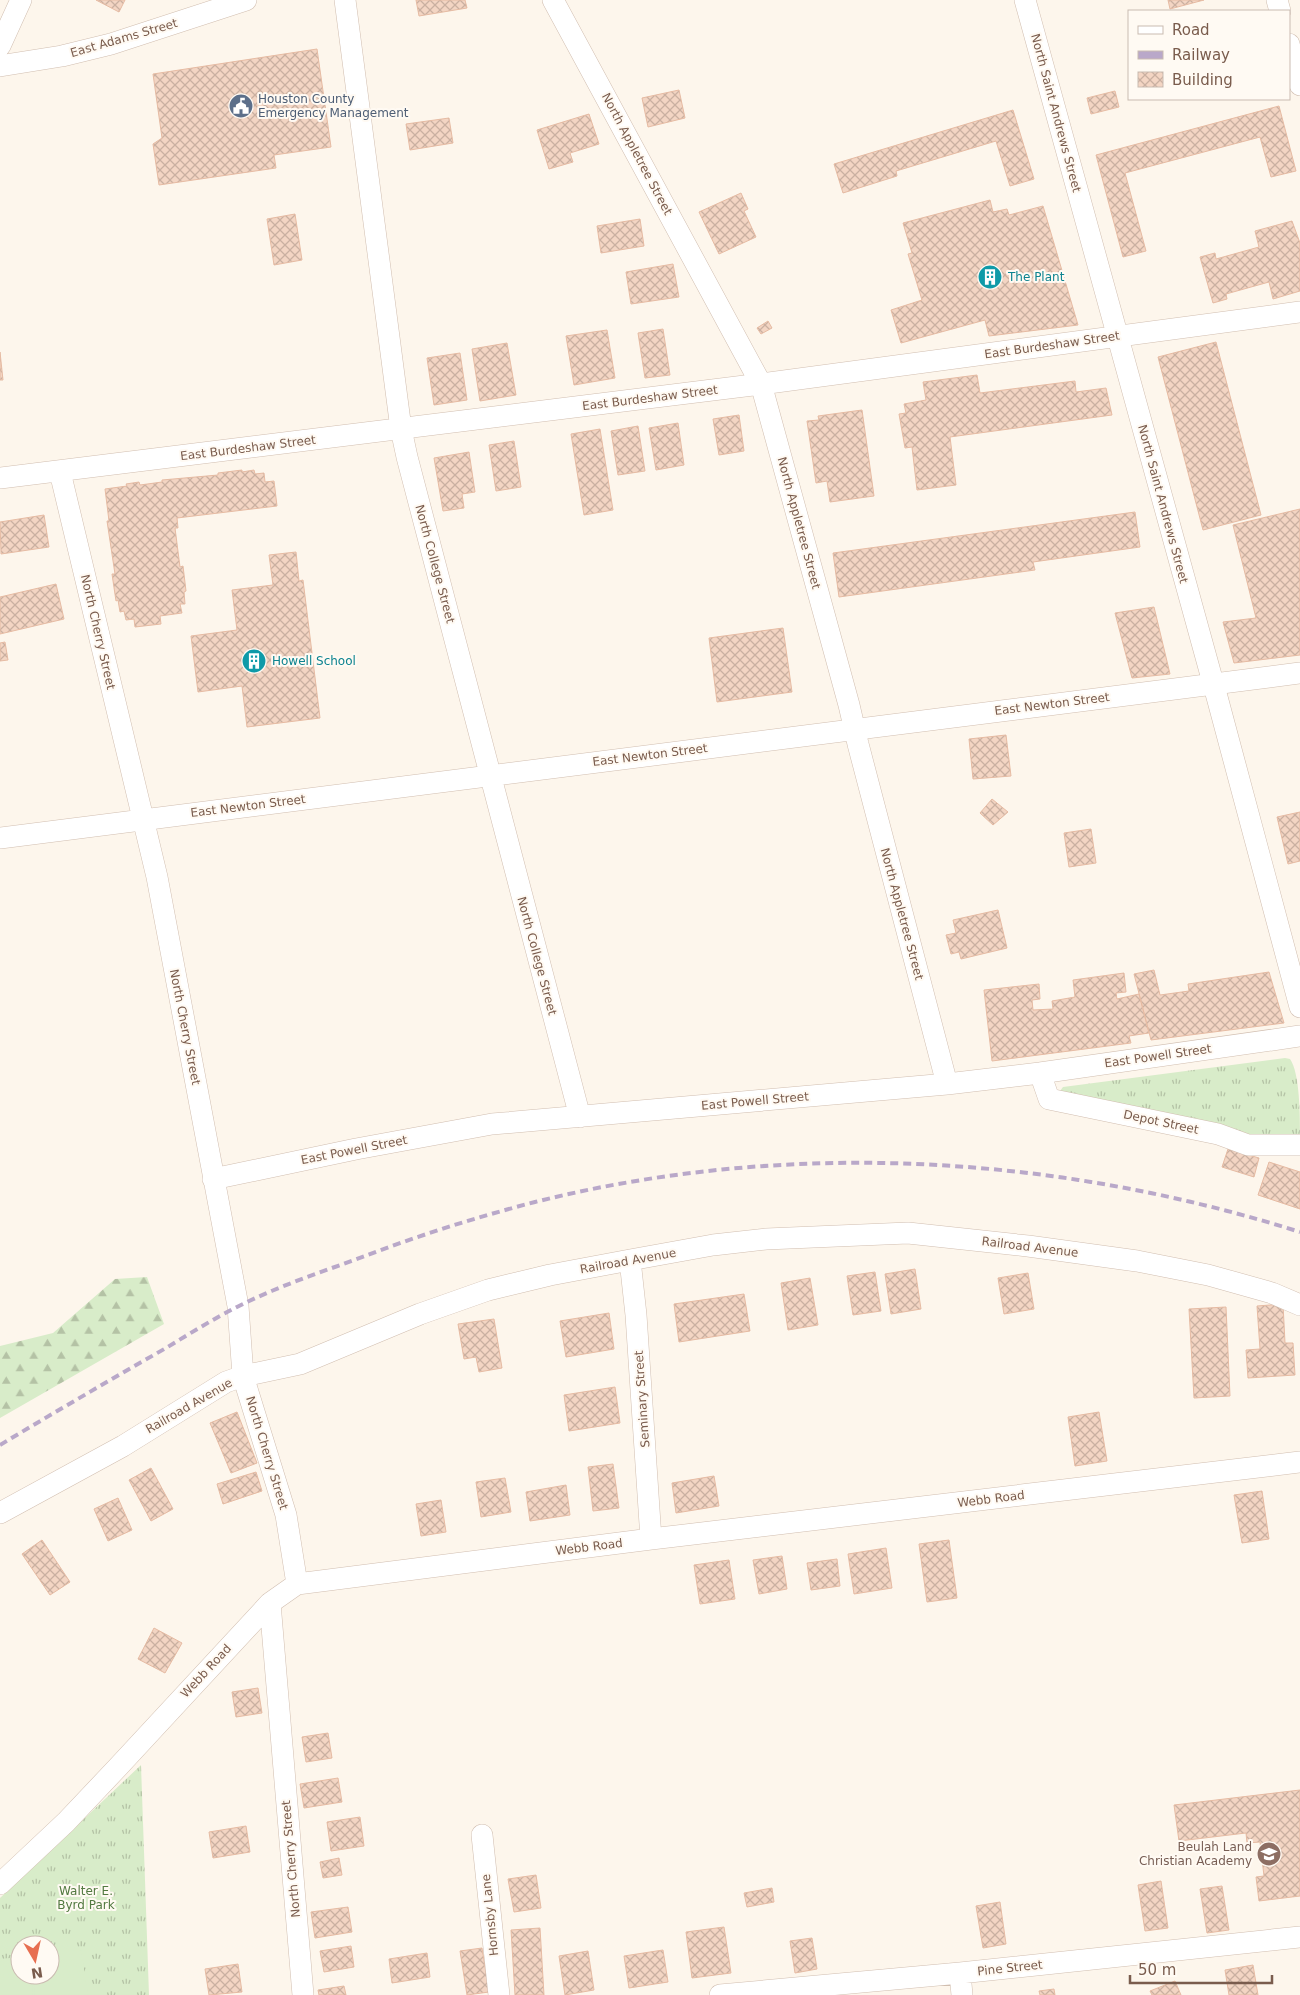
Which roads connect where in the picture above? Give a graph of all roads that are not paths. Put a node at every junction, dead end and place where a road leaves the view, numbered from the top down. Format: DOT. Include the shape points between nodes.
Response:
graph roads {
  1 [pos="21,0"];
  2 [pos="246,0"];
  3 [pos="345,0"];
  4 [pos="553,0"];
  5 [pos="1026,0"];
  6 [pos="0,46"];
  7 [pos="1290,48"];
  8 [pos="0,66"];
  9 [pos="1300,85"];
  10 [pos="1300,312"];
  11 [pos="1117,336"];
  12 [pos="761,384"];
  13 [pos="402,428"];
  14 [pos="60,472"];
  15 [pos="0,478"];
  16 [pos="1300,673"];
  17 [pos="1213,684"];
  18 [pos="854,730"];
  19 [pos="490,775"];
  20 [pos="144,820"];
  21 [pos="0,838"];
  22 [pos="1300,1007"];
  23 [pos="1300,1036"];
  24 [pos="1040,1073"];
  25 [pos="947,1084"];
  26 [pos="580,1117"];
  27 [pos="1300,1145"];
  28 [pos="213,1179"];
  29 [pos="630,1260"];
  30 [pos="1300,1305"];
  31 [pos="243,1376"];
  32 [pos="1300,1462"];
  33 [pos="0,1513"];
  34 [pos="651,1539"];
  35 [pos="297,1584"];
  36 [pos="270,1603"];
  37 [pos="482,1835"];
  38 [pos="0,1884"];
  39 [pos="1300,1937"];
  40 [pos="960,1973"];
  41 [pos="817,1990"];
  42 [pos="303,1995"];
  43 [pos="499,1995"];
  44 [pos="720,1995"];
  45 [pos="962,1995"];
  1 -- 6 [label="street"];
  2 -- 8 [label="street, East Adams Street" via="111,44"];
  3 -- 13 [label="street, North College Street"];
  4 -- 12 [label="street, North Appletree Street"];
  5 -- 11 [label="street, North Saint Andrews Street"];
  7 -- 9 [label="street"];
  10 -- 11 [label="street, East Burdeshaw Street"];
  11 -- 12 [label="street, East Burdeshaw Street"];
  11 -- 17 [label="street, North Saint Andrews Street"];
  12 -- 13 [label="street, East Burdeshaw Street"];
  12 -- 18 [label="street, North Appletree Street"];
  13 -- 14 [label="street, East Burdeshaw Street"];
  13 -- 19 [label="street, North College Street"];
  14 -- 15 [label="street, East Burdeshaw Street"];
  14 -- 20 [label="street, North Cherry Street"];
  16 -- 17 [label="street, East Newton Street"];
  17 -- 18 [label="street, East Newton Street"];
  17 -- 22 [label="street, North Saint Andrews Street"];
  18 -- 19 [label="street, East Newton Street"];
  18 -- 25 [label="street, North Appletree Street"];
  19 -- 20 [label="street, East Newton Street"];
  19 -- 26 [label="street, North College Street"];
  20 -- 21 [label="street, East Newton Street"];
  20 -- 28 [label="street, North Cherry Street"];
  23 -- 24 [label="street, East Powell Street"];
  24 -- 25 [label="street, East Powell Street"];
  24 -- 27 [label="street, Depot Street" via="1049,1099 1218,1134 1248,1145"];
  25 -- 26 [label="street, East Powell Street"];
  26 -- 28 [label="street, East Powell Street" via="452,1130"];
  28 -- 31 [label="street, North Cherry Street" via="238,1306"];
  29 -- 30 [label="street, Railroad Avenue" via="766,1239 908,1233 1137,1261 1208,1275 1272,1293"];
  29 -- 31 [label="street, Railroad Avenue" via="488,1290 420,1314 300,1364"];
  29 -- 34 [label="street, Seminary Street"];
  31 -- 33 [label="street, Railroad Avenue" via="226,1382 123,1446"];
  31 -- 35 [label="street, North Cherry Street" via="284,1506"];
  32 -- 34 [label="street, Webb Road"];
  34 -- 35 [label="street, Webb Road"];
  35 -- 36 [label="street, Webb Road"];
  36 -- 38 [label="street, Webb Road" via="66,1822"];
  36 -- 42 [label="street, North Cherry Street"];
  37 -- 43 [label="street, Hornsby Lane"];
  39 -- 40 [label="street, Pine Street"];
  40 -- 41 [label="street, Pine Street"];
  40 -- 45 [label="street"];
  41 -- 44 [label="street, Pine Street"];
}
